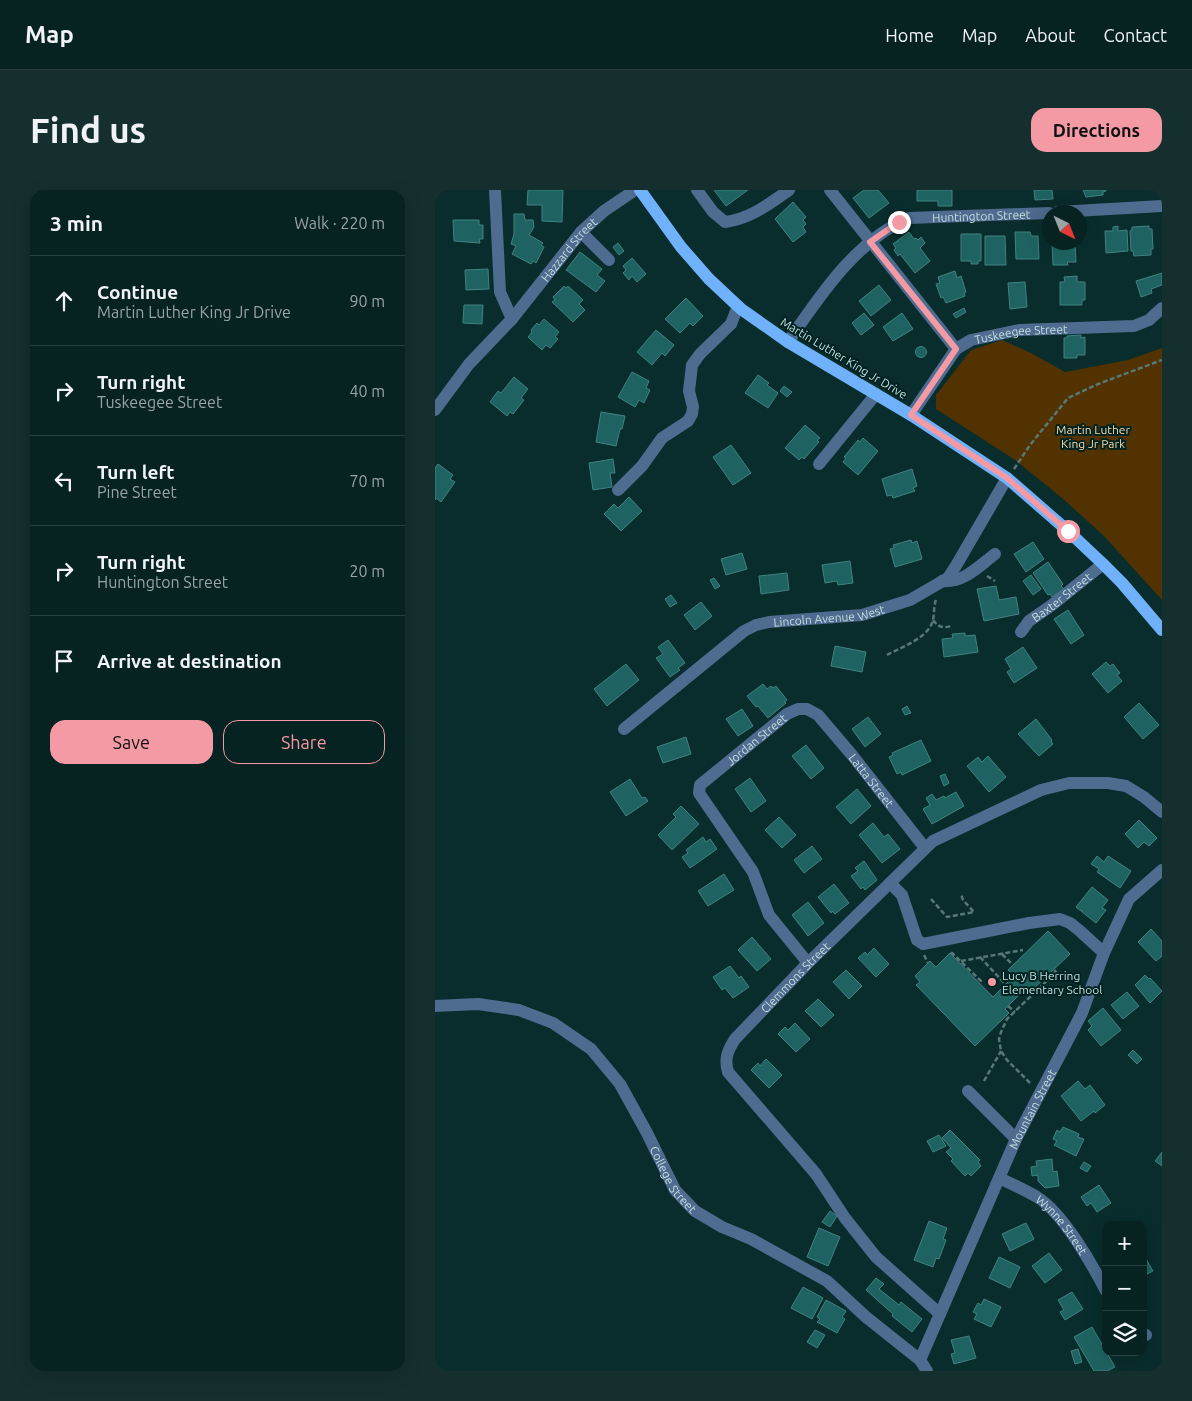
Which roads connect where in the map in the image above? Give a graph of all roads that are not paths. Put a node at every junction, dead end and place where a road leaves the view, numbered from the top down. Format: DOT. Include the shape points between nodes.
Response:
graph roads {
  1 [pos="495,190"];
  2 [pos="635,190"];
  3 [pos="640,190"];
  4 [pos="697,190"];
  5 [pos="789,190"];
  6 [pos="830,190"];
  7 [pos="1162,206"];
  8 [pos="1087,210"];
  9 [pos="1042,213"];
  10 [pos="581,232"];
  11 [pos="870,242"];
  12 [pos="609,260"];
  13 [pos="738,306"];
  14 [pos="1162,308"];
  15 [pos="512,319"];
  16 [pos="788,342"];
  17 [pos="956,349"];
  18 [pos="876,394"];
  19 [pos="435,410"];
  20 [pos="911,415"];
  21 [pos="819,464"];
  22 [pos="1007,478"];
  23 [pos="619,490"];
  24 [pos="995,554"];
  25 [pos="1103,564"];
  26 [pos="938,584"];
  27 [pos="1162,630"];
  28 [pos="1021,632"];
  29 [pos="818,715"];
  30 [pos="624,729"];
  31 [pos="1162,812"];
  32 [pos="925,848"];
  33 [pos="1162,870"];
  34 [pos="890,883"];
  35 [pos="1104,953"];
  36 [pos="808,963"];
  37 [pos="435,1006"];
  38 [pos="968,1091"];
  39 [pos="1017,1139"];
  40 [pos="999,1178"];
  41 [pos="1102,1284"];
  42 [pos="939,1314"];
  43 [pos="924,1366"];
  1 -- 15 [label="street" via="500,292"];
  2 -- 10 [label="street, Hazzard Street"];
  3 -- 13 [label="main road, Martin Luther King Jr Drive" via="681,247"];
  4 -- 5 [label="street" via="725,222 739,221"];
  6 -- 11 [label="street"];
  7 -- 8 [label="street"];
  9 -- 11 [label="street, Huntington Street" via="909,218"];
  10 -- 12 [label="street"];
  10 -- 15 [label="street, Hazzard Street"];
  11 -- 16 [label="street, Huntington Street" via="817,301"];
  11 -- 17 [label="street"];
  13 -- 16 [label="main road, Martin Luther King Jr Drive"];
  13 -- 23 [label="street" via="731,324 692,365 689,391 693,407 688,421 662,438"];
  14 -- 17 [label="street, Tuskeegee Street" via="1149,320 1134,326 1019,330 971,340"];
  15 -- 19 [label="street, Hazzard Street" via="469,364"];
  16 -- 18 [label="main road, Martin Luther King Jr Drive"];
  17 -- 20 [label="street"];
  18 -- 20 [label="main road, Martin Luther King Jr Drive"];
  18 -- 21 [label="street"];
  20 -- 22 [label="main road, Martin Luther King Jr Drive"];
  22 -- 25 [label="main road, Martin Luther King Jr Drive"];
  22 -- 26 [label="street, Lincoln Avenue West" via="948,578"];
  24 -- 26 [label="street" via="959,580"];
  25 -- 27 [label="main road, Martin Luther King Jr Drive"];
  25 -- 28 [label="street, Baxter Street" via="1029,621"];
  26 -- 30 [label="street, Lincoln Avenue West" via="910,600 862,615 756,625 744,631"];
  29 -- 32 [label="street, Latta Street"];
  29 -- 36 [label="street, Jordan Street" via="807,709 787,714 699,785 699,793 753,872 769,915"];
  31 -- 32 [label="street, Clemmons Street" via="1126,786 1107,782 1069,784 1041,790 933,841"];
  32 -- 34 [label="street, Clemmons Street"];
  33 -- 35 [label="street, Mountain Street" via="1129,899"];
  34 -- 35 [label="street" via="902,895 917,940 923,944 1060,920 1080,930"];
  34 -- 36 [label="street, Clemmons Street"];
  35 -- 39 [label="street, Mountain Street" via="1082,1013"];
  36 -- 42 [label="street, Clemmons Street" via="735,1039 728,1049 727,1072 816,1174 876,1257"];
  37 -- 43 [label="street, College Street" via="478,1004 519,1010 553,1023 591,1049 620,1084 675,1190 695,1211 827,1281"];
  38 -- 39 [label="street"];
  39 -- 40 [label="street, Mountain Street"];
  40 -- 41 [label="street, Wynne Street" via="1038,1198 1059,1218"];
  40 -- 42 [label="street, Mountain Street"];
  42 -- 43 [label="street, Mountain Street"];
}
